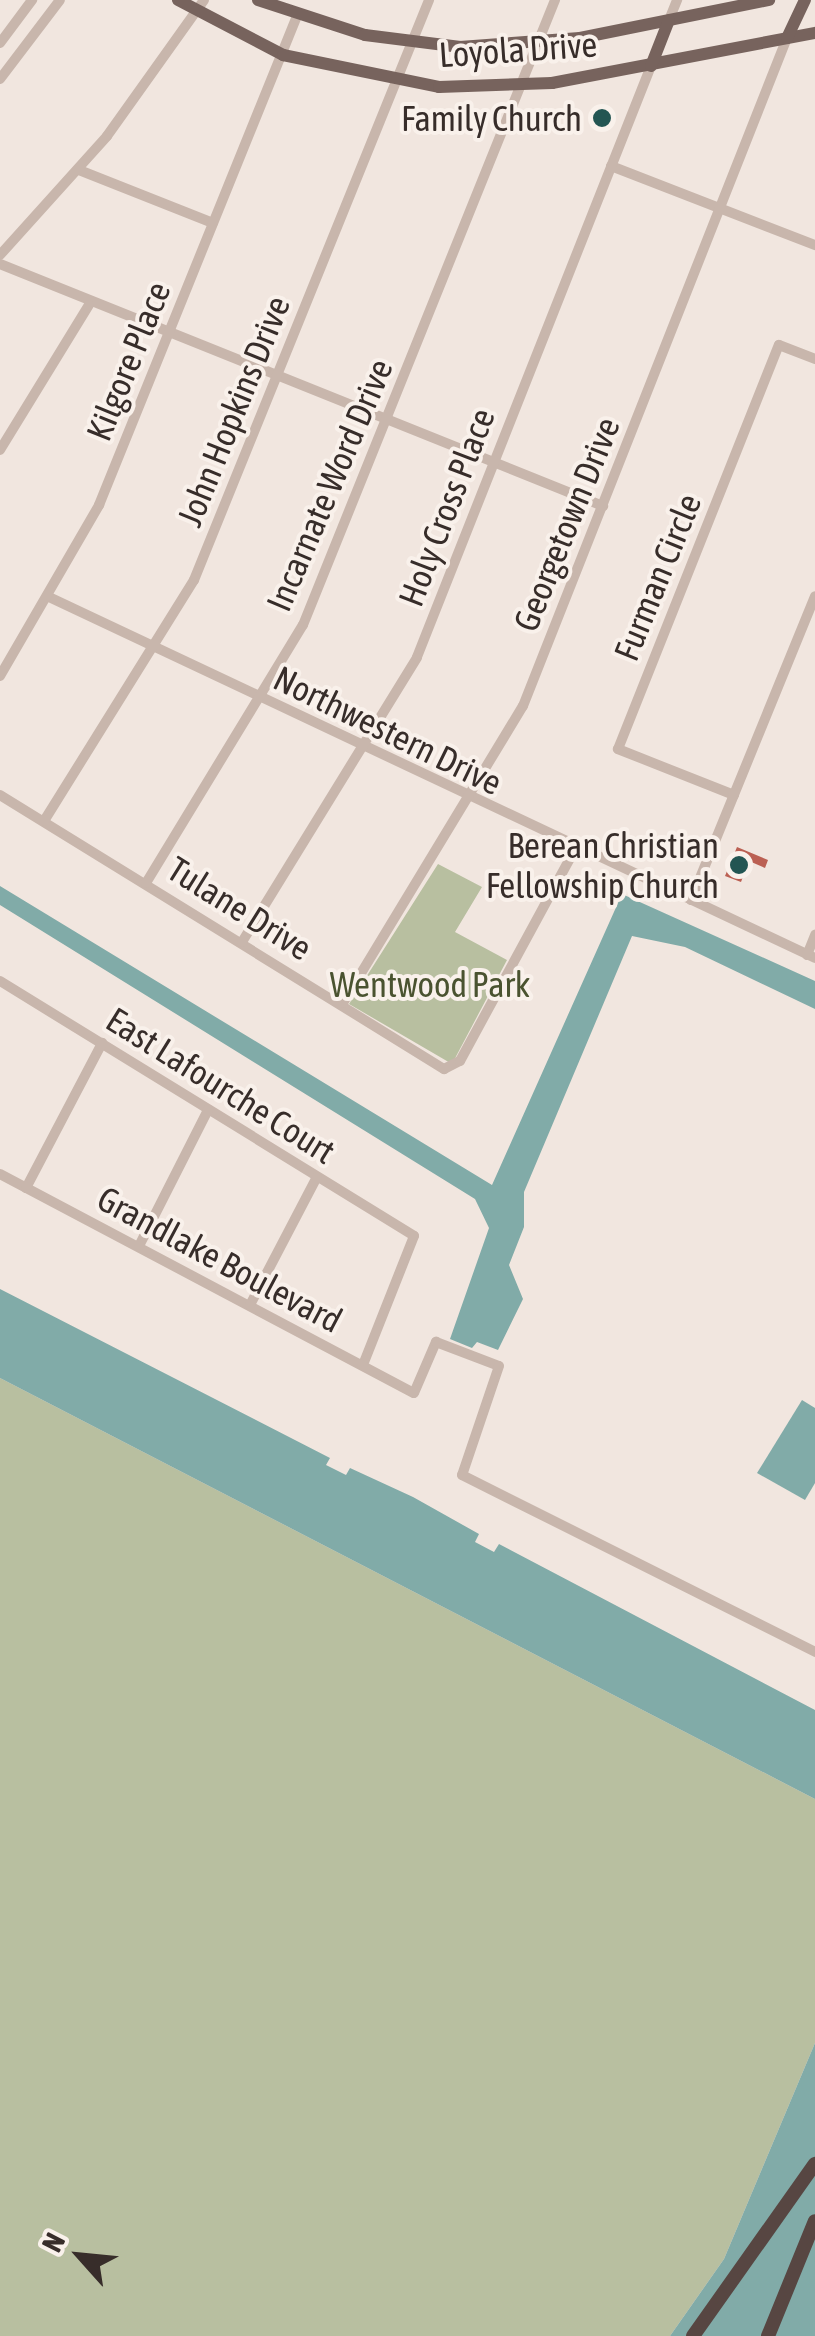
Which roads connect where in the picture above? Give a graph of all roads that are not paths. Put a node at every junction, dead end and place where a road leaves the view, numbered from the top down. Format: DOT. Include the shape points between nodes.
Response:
graph roads {
  1 [pos="32,0"];
  2 [pos="60,0"];
  3 [pos="178,0"];
  4 [pos="258,0"];
  5 [pos="429,0"];
  6 [pos="556,0"];
  7 [pos="677,0"];
  8 [pos="769,0"];
  9 [pos="805,0"];
  10 [pos="200,6"];
  11 [pos="297,16"];
  12 [pos="669,20"];
  13 [pos="815,33"];
  14 [pos="786,38"];
  15 [pos="0,43"];
  16 [pos="412,43"];
  17 [pos="538,44"];
  18 [pos="283,54"];
  19 [pos="652,66"];
  20 [pos="0,79"];
  21 [pos="397,82"];
  22 [pos="520,86"];
  23 [pos="611,166"];
  24 [pos="78,170"];
  25 [pos="720,209"];
  26 [pos="213,223"];
  27 [pos="815,245"];
  28 [pos="0,256"];
  29 [pos="0,264"];
  30 [pos="89,305"];
  31 [pos="168,334"];
  32 [pos="815,359"];
  33 [pos="278,377"];
  34 [pos="388,420"];
  35 [pos="0,450"];
  36 [pos="493,461"];
  37 [pos="603,506"];
  38 [pos="49,596"];
  39 [pos="815,596"];
  40 [pos="153,646"];
  41 [pos="0,676"];
  42 [pos="256,698"];
  43 [pos="362,748"];
  44 [pos="0,795"];
  45 [pos="734,795"];
  46 [pos="468,800"];
  47 [pos="44,821"];
  48 [pos="574,848"];
  49 [pos="146,883"];
  50 [pos="691,900"];
  51 [pos="815,935"];
  52 [pos="242,942"];
  53 [pos="811,956"];
  54 [pos="0,981"];
  55 [pos="342,1003"];
  56 [pos="102,1044"];
  57 [pos="208,1110"];
  58 [pos="0,1174"];
  59 [pos="317,1176"];
  60 [pos="26,1188"];
  61 [pos="139,1246"];
  62 [pos="250,1305"];
  63 [pos="363,1365"];
  64 [pos="815,1652"];
  65 [pos="815,2164"];
  66 [pos="815,2221"];
  67 [pos="693,2336"];
  68 [pos="768,2336"];
  1 -- 15 [label="street"];
  2 -- 20 [label="street"];
  3 -- 10 [label="main road, Loyola Drive"];
  4 -- 11 [label="main road, Loyola Drive"];
  5 -- 16 [label="street, John Hopkins Drive"];
  6 -- 17 [label="street"];
  7 -- 12 [label="street"];
  8 -- 12 [label="main road, Loyola Drive"];
  9 -- 14 [label="main road"];
  10 -- 18 [label="main road, Loyola Drive"];
  10 -- 24 [label="street"];
  11 -- 16 [label="main road, Loyola Drive"];
  11 -- 18 [label="street, Kilgore Place"];
  12 -- 17 [label="main road, Loyola Drive"];
  12 -- 19 [label="main road"];
  13 -- 14 [label="main road, Loyola Drive"];
  14 -- 19 [label="main road, Loyola Drive"];
  14 -- 25 [label="street, Georgetown Drive"];
  16 -- 17 [label="main road, Loyola Drive"];
  16 -- 21 [label="street, John Hopkins Drive"];
  17 -- 22 [label="street, Incarnate Word Drive"];
  18 -- 21 [label="main road, Loyola Drive"];
  18 -- 26 [label="street, Kilgore Place"];
  19 -- 22 [label="main road, Loyola Drive"];
  19 -- 23 [label="street, Holy Cross Place"];
  21 -- 22 [label="main road, Loyola Drive"];
  21 -- 33 [label="street, John Hopkins Drive"];
  22 -- 34 [label="street, Incarnate Word Drive"];
  23 -- 25 [label="street"];
  23 -- 36 [label="street, Holy Cross Place"];
  24 -- 26 [label="street"];
  24 -- 28 [label="street"];
  25 -- 27 [label="street"];
  25 -- 37 [label="street, Georgetown Drive"];
  26 -- 31 [label="street, Kilgore Place"];
  29 -- 30 [label="street"];
  30 -- 31 [label="street"];
  30 -- 35 [label="street"];
  31 -- 33 [label="street"];
  31 -- 38 [label="street, Kilgore Place" via="100,505"];
  32 -- 45 [label="street, Furman Circle" via="779,345 618,748"];
  33 -- 34 [label="street"];
  33 -- 40 [label="street, John Hopkins Drive" via="194,580"];
  34 -- 36 [label="street"];
  34 -- 42 [label="street, Incarnate Word Drive" via="302,624"];
  36 -- 37 [label="street"];
  36 -- 43 [label="street, Holy Cross Place" via="418,657"];
  37 -- 46 [label="street, Georgetown Drive" via="522,706"];
  38 -- 40 [label="street, Northwestern Drive"];
  38 -- 41 [label="street, Kilgore Place"];
  39 -- 45 [label="street"];
  40 -- 42 [label="street, Northwestern Drive"];
  40 -- 47 [label="street, John Hopkins Drive"];
  42 -- 43 [label="street, Northwestern Drive"];
  42 -- 49 [label="street, Incarnate Word Drive"];
  43 -- 46 [label="street, Northwestern Drive"];
  43 -- 52 [label="street, Holy Cross Place"];
  44 -- 47 [label="street, Tulane Drive"];
  45 -- 50 [label="street"];
  46 -- 48 [label="street, Northwestern Drive"];
  46 -- 55 [label="street, Georgetown Drive"];
  47 -- 49 [label="street, Tulane Drive"];
  48 -- 50 [label="street, Northwestern Drive"];
  48 -- 55 [label="street, Tulane Drive" via="450,1069"];
  49 -- 52 [label="street, Tulane Drive"];
  50 -- 53 [label="street, Northwestern Drive"];
  51 -- 53 [label="street"];
  52 -- 55 [label="street, Tulane Drive"];
  54 -- 56 [label="street, East Lafourche Court"];
  56 -- 57 [label="street, East Lafourche Court"];
  56 -- 60 [label="street"];
  57 -- 59 [label="street, East Lafourche Court"];
  57 -- 61 [label="street"];
  58 -- 60 [label="street, Grandlake Boulevard"];
  59 -- 62 [label="street"];
  59 -- 63 [label="street, East Lafourche Court" via="414,1236"];
  60 -- 61 [label="street, Grandlake Boulevard"];
  61 -- 62 [label="street, Grandlake Boulevard"];
  62 -- 63 [label="street, Grandlake Boulevard"];
  63 -- 64 [label="street, Grandlake Boulevard" via="414,1393 436,1342 499,1366 462,1476"];
  65 -- 67 [label="highway"];
  66 -- 68 [label="highway"];
}
